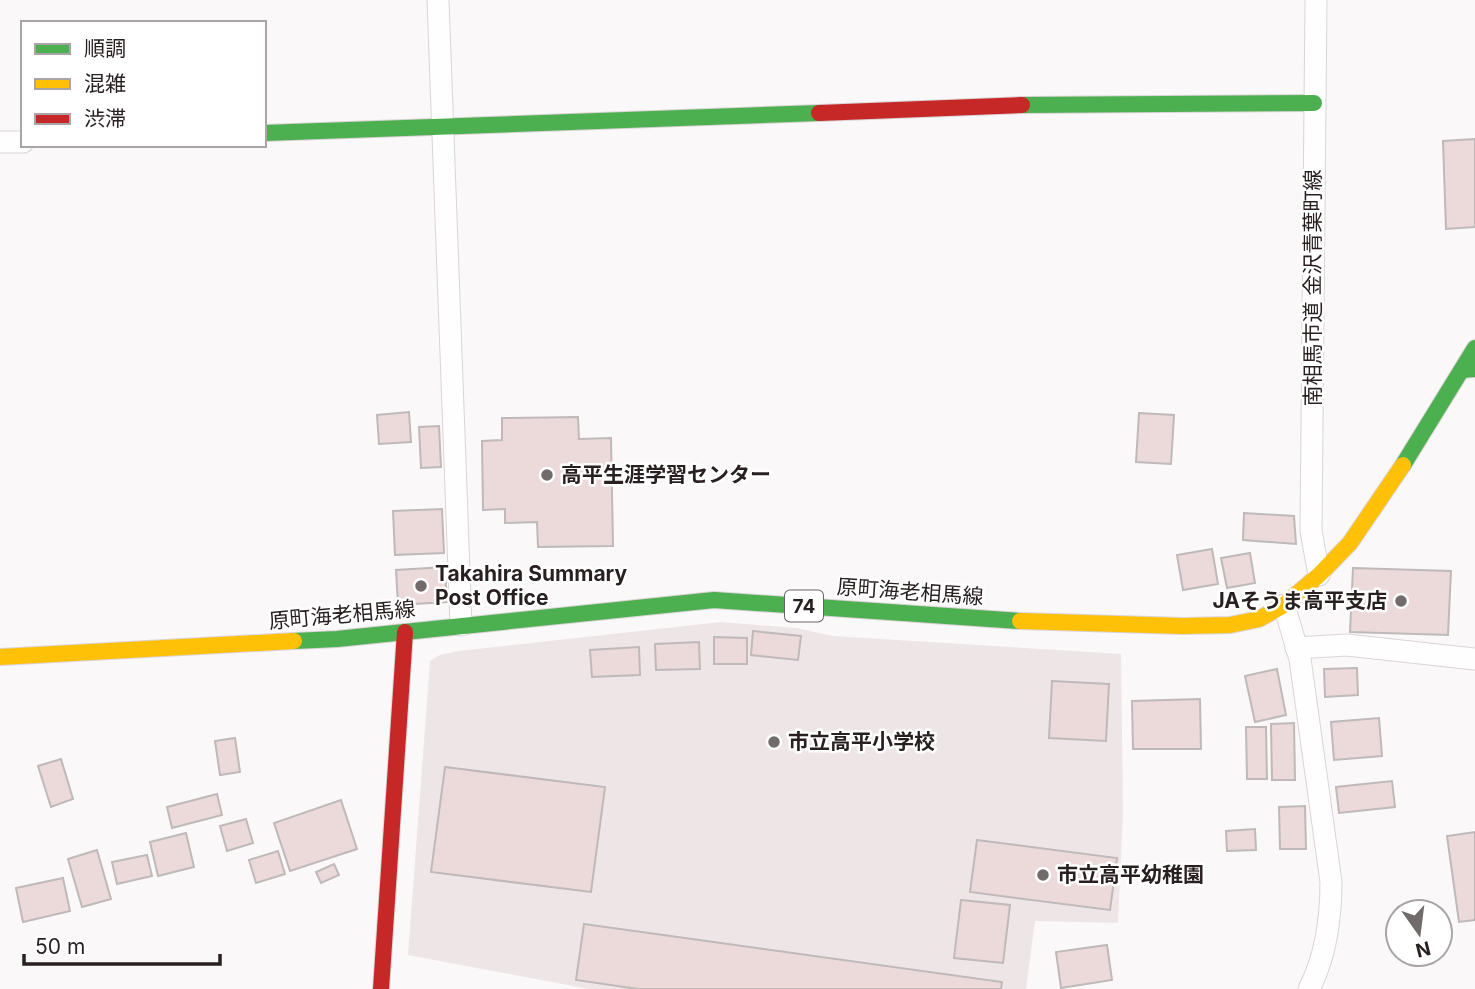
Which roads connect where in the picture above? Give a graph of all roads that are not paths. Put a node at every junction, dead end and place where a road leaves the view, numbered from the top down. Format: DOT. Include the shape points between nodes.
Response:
graph roads {
  1 [pos="439,0"];
  2 [pos="1316,0"];
  3 [pos="1314,103"];
  4 [pos="442,127"];
  5 [pos="266,133"];
  6 [pos="0,142"];
  7 [pos="21,142"];
  8 [pos="1475,348"];
  9 [pos="1469,369"];
  10 [pos="1319,575"];
  11 [pos="1283,605"];
  12 [pos="461,625"];
  13 [pos="405,632"];
  14 [pos="1296,648"];
  15 [pos="0,657"];
  16 [pos="1475,659"];
  17 [pos="381,989"];
  18 [pos="1308,989"];
  1 -- 4 [label="street"];
  2 -- 3 [label="street, 南相馬市道 金沢青葉町線"];
  3 -- 4 [label="main road" via="1029,105"];
  3 -- 10 [label="street, 南相馬市道 金沢青葉町線" via="1311,531"];
  4 -- 5 [label="main road"];
  4 -- 12 [label="street"];
  6 -- 7 [label="street"];
  8 -- 9 [label="main road, 原町海老相馬線 / 74"];
  9 -- 10 [label="main road, 原町海老相馬線 / 74" via="1350,543"];
  10 -- 11 [label="main road, 原町海老相馬線 / 74"];
  11 -- 12 [label="main road, 原町海老相馬線 / 74" via="1259,619 1183,626 1057,624 714,600"];
  11 -- 14 [label="street"];
  12 -- 13 [label="main road, 原町海老相馬線 / 74"];
  13 -- 15 [label="main road, 原町海老相馬線 / 74"];
  13 -- 17 [label="main road"];
  14 -- 16 [label="street" via="1347,645"];
  14 -- 18 [label="street" via="1331,882 1322,955"];
}
